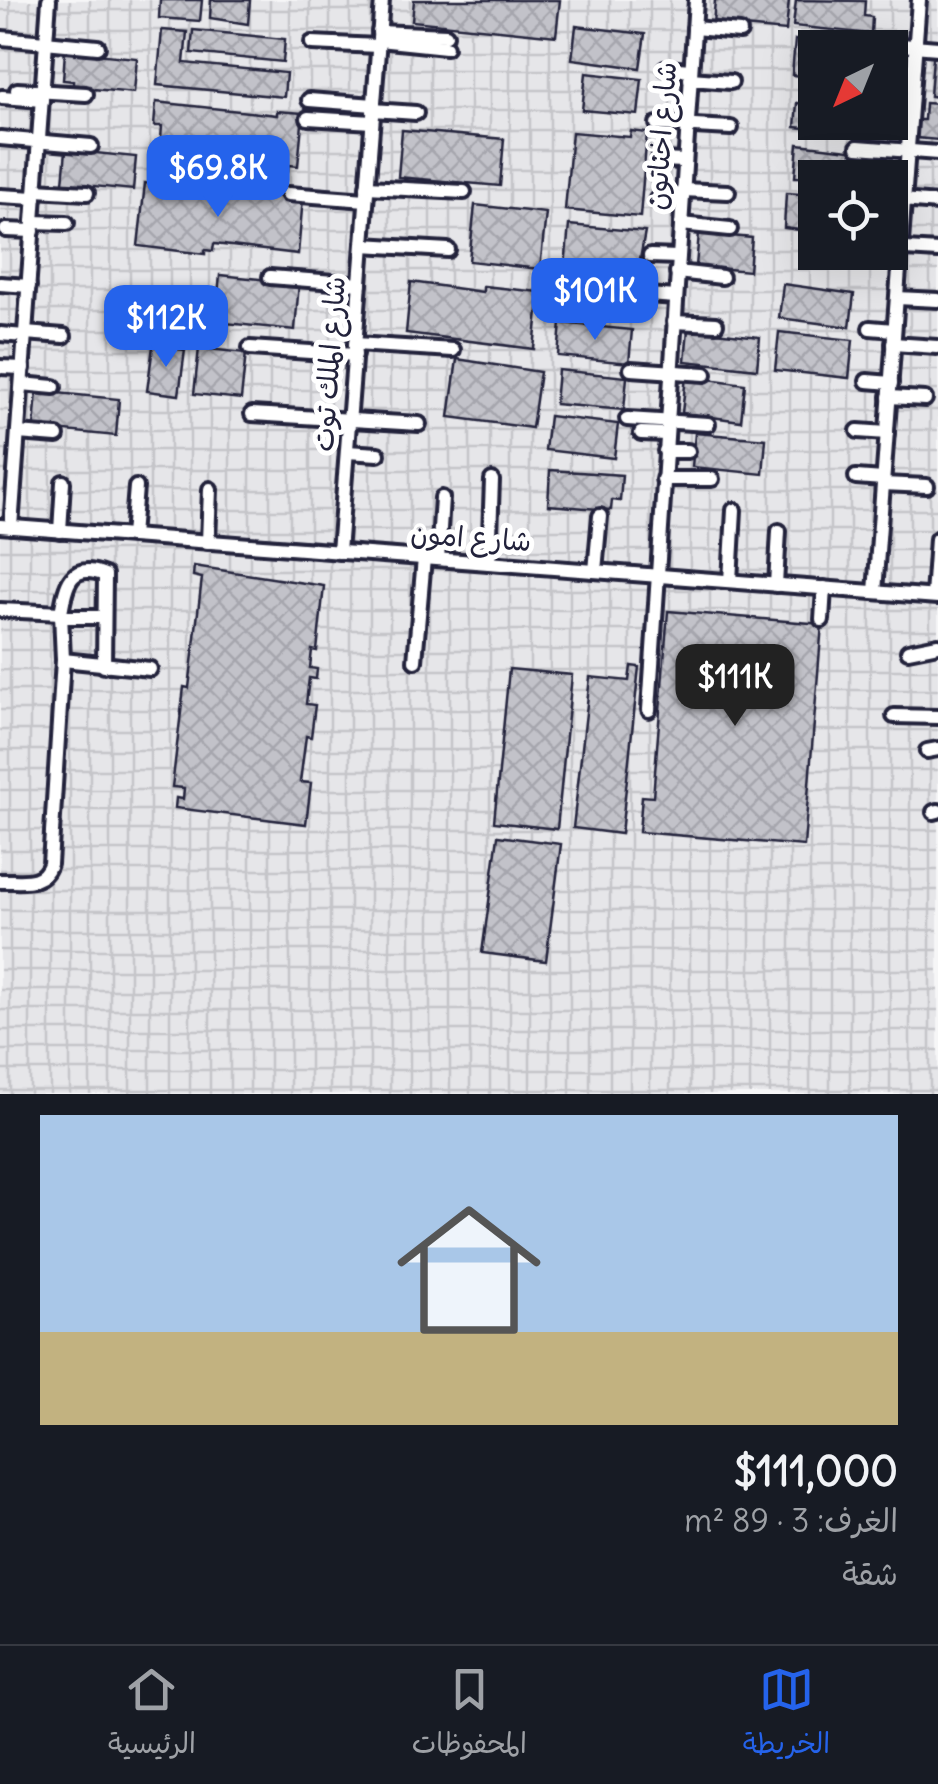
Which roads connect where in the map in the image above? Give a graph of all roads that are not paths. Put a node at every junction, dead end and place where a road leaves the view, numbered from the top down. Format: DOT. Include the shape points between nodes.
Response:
graph roads {
  1 [pos="49,0"];
  2 [pos="382,0"];
  3 [pos="696,0"];
  4 [pos="918,0"];
  5 [pos="694,28"];
  6 [pos="740,32"];
  7 [pos="2,38"];
  8 [pos="379,39"];
  9 [pos="446,41"];
  10 [pos="46,43"];
  11 [pos="312,43"];
  12 [pos="908,45"];
  13 [pos="915,46"];
  14 [pos="98,47"];
  15 [pos="938,48"];
  16 [pos="665,68"];
  17 [pos="691,74"];
  18 [pos="731,82"];
  19 [pos="17,90"];
  20 [pos="86,94"];
  21 [pos="43,96"];
  22 [pos="2,97"];
  23 [pos="310,100"];
  24 [pos="908,104"];
  25 [pos="911,104"];
  26 [pos="373,112"];
  27 [pos="416,114"];
  28 [pos="308,118"];
  29 [pos="656,124"];
  30 [pos="687,126"];
  31 [pos="732,128"];
  32 [pos="0,138"];
  33 [pos="39,142"];
  34 [pos="91,146"];
  35 [pos="858,147"];
  36 [pos="908,147"];
  37 [pos="938,150"];
  38 [pos="660,160"];
  39 [pos="905,160"];
  40 [pos="685,161"];
  41 [pos="87,192"];
  42 [pos="464,192"];
  43 [pos="728,192"];
  44 [pos="36,194"];
  45 [pos="288,194"];
  46 [pos="367,194"];
  47 [pos="683,195"];
  48 [pos="0,196"];
  49 [pos="657,199"];
  50 [pos="908,200"];
  51 [pos="938,203"];
  52 [pos="68,223"];
  53 [pos="680,224"];
  54 [pos="33,226"];
  55 [pos="730,229"];
  56 [pos="6,230"];
  57 [pos="363,245"];
  58 [pos="908,249"];
  59 [pos="448,250"];
  60 [pos="938,251"];
  61 [pos="650,256"];
  62 [pos="678,257"];
  63 [pos="896,270"];
  64 [pos="677,272"];
  65 [pos="722,276"];
  66 [pos="270,277"];
  67 [pos="0,284"];
  68 [pos="360,284"];
  69 [pos="29,286"];
  70 [pos="648,295"];
  71 [pos="676,297"];
  72 [pos="897,298"];
  73 [pos="938,300"];
  74 [pos="674,322"];
  75 [pos="716,324"];
  76 [pos="870,328"];
  77 [pos="0,334"];
  78 [pos="25,335"];
  79 [pos="64,336"];
  80 [pos="894,337"];
  81 [pos="250,348"];
  82 [pos="937,348"];
  83 [pos="355,349"];
  84 [pos="452,350"];
  85 [pos="0,367"];
  86 [pos="23,368"];
  87 [pos="632,369"];
  88 [pos="670,372"];
  89 [pos="705,374"];
  90 [pos="867,382"];
  91 [pos="22,384"];
  92 [pos="54,387"];
  93 [pos="890,390"];
  94 [pos="925,399"];
  95 [pos="252,414"];
  96 [pos="628,419"];
  97 [pos="350,420"];
  98 [pos="419,424"];
  99 [pos="708,424"];
  100 [pos="667,428"];
  101 [pos="858,431"];
  102 [pos="18,433"];
  103 [pos="640,433"];
  104 [pos="887,433"];
  105 [pos="56,436"];
  106 [pos="665,451"];
  107 [pos="688,451"];
  108 [pos="347,452"];
  109 [pos="378,454"];
  110 [pos="856,477"];
  111 [pos="664,479"];
  112 [pos="492,480"];
  113 [pos="712,480"];
  114 [pos="883,481"];
  115 [pos="63,482"];
  116 [pos="927,486"];
  117 [pos="136,487"];
  118 [pos="210,489"];
  119 [pos="442,498"];
  120 [pos="734,510"];
  121 [pos="600,516"];
  122 [pos="6,527"];
  123 [pos="60,531"];
  124 [pos="779,531"];
  125 [pos="132,536"];
  126 [pos="936,539"];
  127 [pos="208,542"];
  128 [pos="340,552"];
  129 [pos="431,559"];
  130 [pos="489,563"];
  131 [pos="595,571"];
  132 [pos="657,576"];
  133 [pos="730,581"];
  134 [pos="776,585"];
  135 [pos="824,588"];
  136 [pos="875,592"];
  137 [pos="935,597"];
  138 [pos="0,610"];
  139 [pos="60,615"];
  140 [pos="104,617"];
  141 [pos="822,620"];
  142 [pos="938,645"];
  143 [pos="908,651"];
  144 [pos="63,660"];
  145 [pos="415,661"];
  146 [pos="104,666"];
  147 [pos="150,669"];
  148 [pos="648,710"];
  149 [pos="894,716"];
  150 [pos="938,717"];
  151 [pos="0,881"];
  1 -- 10 [label="lane"];
  2 -- 8 [label="lane, شارع الملك توت"];
  3 -- 5 [label="lane, شارع اخناتون"];
  4 -- 13 [label="lane"];
  5 -- 6 [label="lane"];
  5 -- 17 [label="lane, شارع اخناتون"];
  7 -- 10 [label="lane"];
  8 -- 9 [label="lane"];
  8 -- 11 [label="lane"];
  8 -- 26 [label="lane, شارع الملك توت"];
  10 -- 14 [label="lane"];
  10 -- 21 [label="lane"];
  12 -- 13 [label="lane"];
  13 -- 15 [label="lane"];
  13 -- 25 [label="lane"];
  16 -- 17 [label="lane"];
  17 -- 18 [label="lane"];
  17 -- 30 [label="lane, شارع اخناتون"];
  19 -- 21 [label="lane"];
  20 -- 21 [label="lane"];
  21 -- 22 [label="lane"];
  21 -- 33 [label="lane"];
  23 -- 26 [label="lane"];
  24 -- 25 [label="lane"];
  25 -- 36 [label="lane"];
  26 -- 27 [label="lane"];
  26 -- 28 [label="lane"];
  26 -- 46 [label="lane, شارع الملك توت"];
  29 -- 30 [label="lane"];
  30 -- 31 [label="lane"];
  30 -- 40 [label="lane, شارع اخناتون"];
  32 -- 33 [label="lane"];
  33 -- 34 [label="lane"];
  33 -- 44 [label="lane"];
  35 -- 36 [label="lane"];
  36 -- 37 [label="lane"];
  36 -- 39 [label="lane"];
  38 -- 40 [label="lane"];
  40 -- 47 [label="lane, شارع اخناتون"];
  41 -- 44 [label="lane"];
  42 -- 46 [label="lane"];
  43 -- 47 [label="lane"];
  44 -- 48 [label="lane"];
  44 -- 54 [label="lane"];
  45 -- 46 [label="lane"];
  46 -- 57 [label="lane, شارع الملك توت"];
  47 -- 49 [label="lane"];
  47 -- 53 [label="lane, شارع اخناتون"];
  50 -- 51 [label="lane"];
  52 -- 54 [label="lane"];
  53 -- 55 [label="lane"];
  53 -- 62 [label="lane, شارع اخناتون"];
  54 -- 56 [label="lane"];
  54 -- 69 [label="lane"];
  57 -- 59 [label="lane"];
  57 -- 68 [label="lane, شارع الملك توت"];
  58 -- 60 [label="lane"];
  61 -- 62 [label="lane"];
  62 -- 64 [label="lane, شارع اخناتون"];
  63 -- 72 [label="lane"];
  64 -- 65 [label="lane"];
  64 -- 71 [label="lane, شارع اخناتون"];
  66 -- 68 [label="lane"];
  67 -- 69 [label="lane"];
  68 -- 83 [label="lane, شارع الملك توت"];
  69 -- 78 [label="lane"];
  70 -- 71 [label="lane"];
  71 -- 74 [label="lane, شارع اخناتون"];
  72 -- 73 [label="lane"];
  72 -- 80 [label="lane"];
  74 -- 75 [label="lane"];
  74 -- 88 [label="lane, شارع اخناتون"];
  76 -- 80 [label="lane"];
  77 -- 78 [label="lane"];
  78 -- 79 [label="lane"];
  78 -- 86 [label="lane"];
  80 -- 82 [label="lane"];
  80 -- 93 [label="lane"];
  81 -- 83 [label="lane"];
  83 -- 84 [label="lane"];
  83 -- 97 [label="lane, شارع الملك توت"];
  85 -- 86 [label="lane"];
  86 -- 91 [label="lane"];
  87 -- 88 [label="lane"];
  88 -- 89 [label="lane"];
  88 -- 100 [label="lane, شارع اخناتون"];
  90 -- 93 [label="lane"];
  91 -- 92 [label="lane"];
  91 -- 102 [label="lane"];
  93 -- 94 [label="lane"];
  93 -- 104 [label="lane"];
  95 -- 97 [label="lane"];
  96 -- 100 [label="lane"];
  97 -- 98 [label="lane"];
  97 -- 108 [label="lane, شارع الملك توت"];
  99 -- 100 [label="lane"];
  100 -- 103 [label="lane"];
  100 -- 106 [label="lane, شارع اخناتون"];
  101 -- 104 [label="lane"];
  102 -- 105 [label="lane"];
  102 -- 122 [label="lane"];
  104 -- 114 [label="lane"];
  106 -- 107 [label="lane"];
  106 -- 111 [label="lane, شارع اخناتون"];
  108 -- 109 [label="lane"];
  108 -- 128 [label="lane, شارع الملك توت"];
  110 -- 114 [label="lane"];
  111 -- 113 [label="lane"];
  111 -- 132 [label="lane, شارع اخناتون"];
  112 -- 130 [label="lane"];
  114 -- 116 [label="lane"];
  114 -- 136 [label="lane"];
  115 -- 123 [label="lane"];
  117 -- 125 [label="lane"];
  118 -- 127 [label="lane"];
  119 -- 129 [label="lane"];
  120 -- 133 [label="lane"];
  121 -- 131 [label="lane"];
  122 -- 123 [label="lane, شارع امون"];
  123 -- 125 [label="lane, شارع امون"];
  124 -- 134 [label="lane"];
  125 -- 127 [label="lane, شارع امون"];
  126 -- 137 [label="lane"];
  127 -- 128 [label="lane, شارع امون"];
  128 -- 129 [label="lane, شارع امون"];
  129 -- 130 [label="lane, شارع امون"];
  129 -- 145 [label="lane"];
  130 -- 131 [label="lane, شارع امون"];
  131 -- 132 [label="lane, شارع امون"];
  132 -- 133 [label="lane, شارع امون"];
  132 -- 148 [label="lane, شارع اخناتون"];
  133 -- 134 [label="lane, شارع امون"];
  134 -- 135 [label="lane, شارع امون"];
  135 -- 136 [label="lane, شارع امون"];
  135 -- 141 [label="lane"];
  136 -- 137 [label="lane, شارع امون"];
  138 -- 139 [label="lane"];
  139 -- 140 [label="lane"];
  139 -- 140 [label="lane" via="67,580 96,572 105,575"];
  139 -- 144 [label="lane"];
  140 -- 146 [label="lane"];
  142 -- 143 [label="lane"];
  144 -- 146 [label="lane"];
  144 -- 151 [label="lane" via="50,864 35,881"];
  146 -- 147 [label="lane"];
  149 -- 150 [label="lane"];
}
